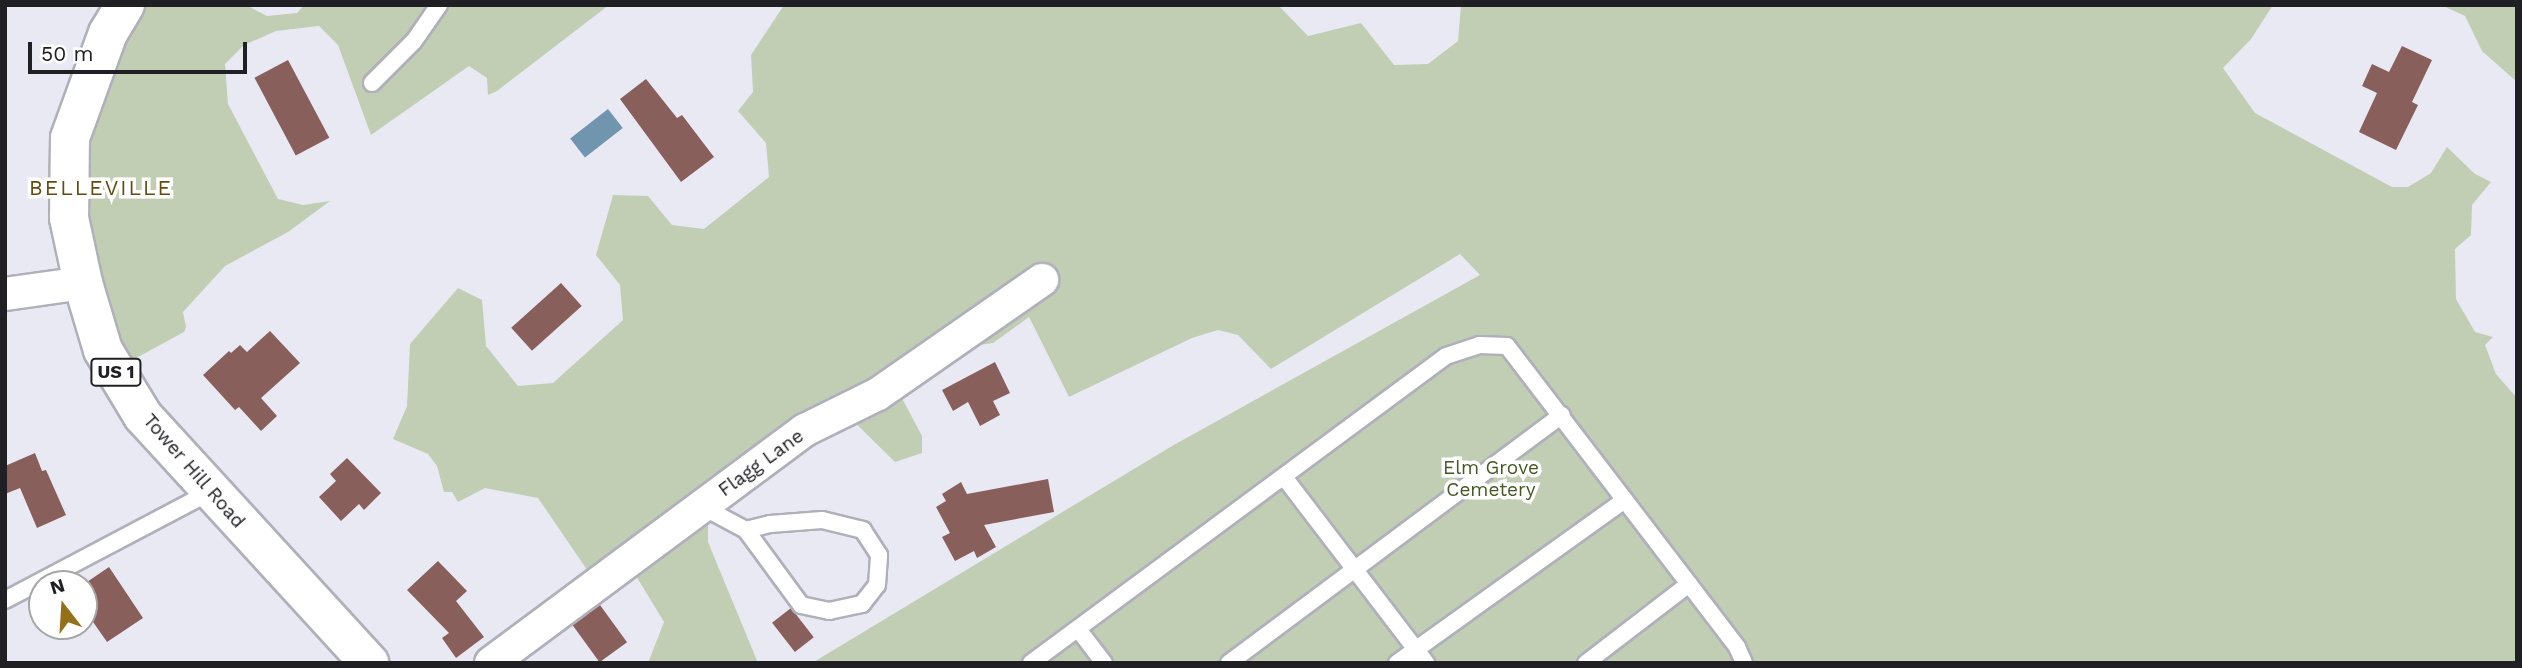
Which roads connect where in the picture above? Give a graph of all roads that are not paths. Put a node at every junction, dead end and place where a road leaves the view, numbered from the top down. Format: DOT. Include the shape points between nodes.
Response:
graph roads {
  1 [pos="125,5"];
  2 [pos="439,5"];
  3 [pos="372,83"];
  4 [pos="1042,280"];
  5 [pos="83,283"];
  6 [pos="5,294"];
  7 [pos="1562,415"];
  8 [pos="1284,477"];
  9 [pos="210,492"];
  10 [pos="1625,500"];
  11 [pos="701,506"];
  12 [pos="746,530"];
  13 [pos="1354,569"];
  14 [pos="1689,584"];
  15 [pos="5,600"];
  16 [pos="1077,629"];
  17 [pos="1416,649"];
  18 [pos="369,663"];
  19 [pos="491,663"];
  20 [pos="1031,663"];
  21 [pos="1104,663"];
  22 [pos="1229,663"];
  23 [pos="1397,663"];
  24 [pos="1426,663"];
  25 [pos="1586,663"];
  26 [pos="1744,663"];
  1 -- 5 [label="main road, Tower Hill Road / US 1" via="108,33 70,138 69,218"];
  2 -- 3 [label="lane" via="414,41"];
  4 -- 11 [label="street, Flagg Lane" via="878,394 805,430"];
  5 -- 6 [label="street"];
  5 -- 9 [label="main road, Tower Hill Road / US 1" via="103,350 144,416"];
  7 -- 8 [label="lane" via="1507,346 1479,345 1446,356"];
  7 -- 10 [label="lane"];
  7 -- 13 [label="lane"];
  8 -- 13 [label="lane"];
  8 -- 16 [label="lane"];
  9 -- 15 [label="lane"];
  9 -- 18 [label="main road, Tower Hill Road / US 1"];
  10 -- 14 [label="lane"];
  10 -- 17 [label="lane"];
  11 -- 12 [label="lane"];
  11 -- 19 [label="street, Flagg Lane"];
  12 -- 12 [label="lane" via="801,605 829,611 862,604 877,584 879,555 863,530 822,520"];
  13 -- 17 [label="lane"];
  13 -- 22 [label="lane"];
  14 -- 25 [label="lane"];
  14 -- 26 [label="lane"];
  16 -- 20 [label="lane"];
  16 -- 21 [label="lane"];
  17 -- 23 [label="lane"];
  17 -- 24 [label="lane"];
}
